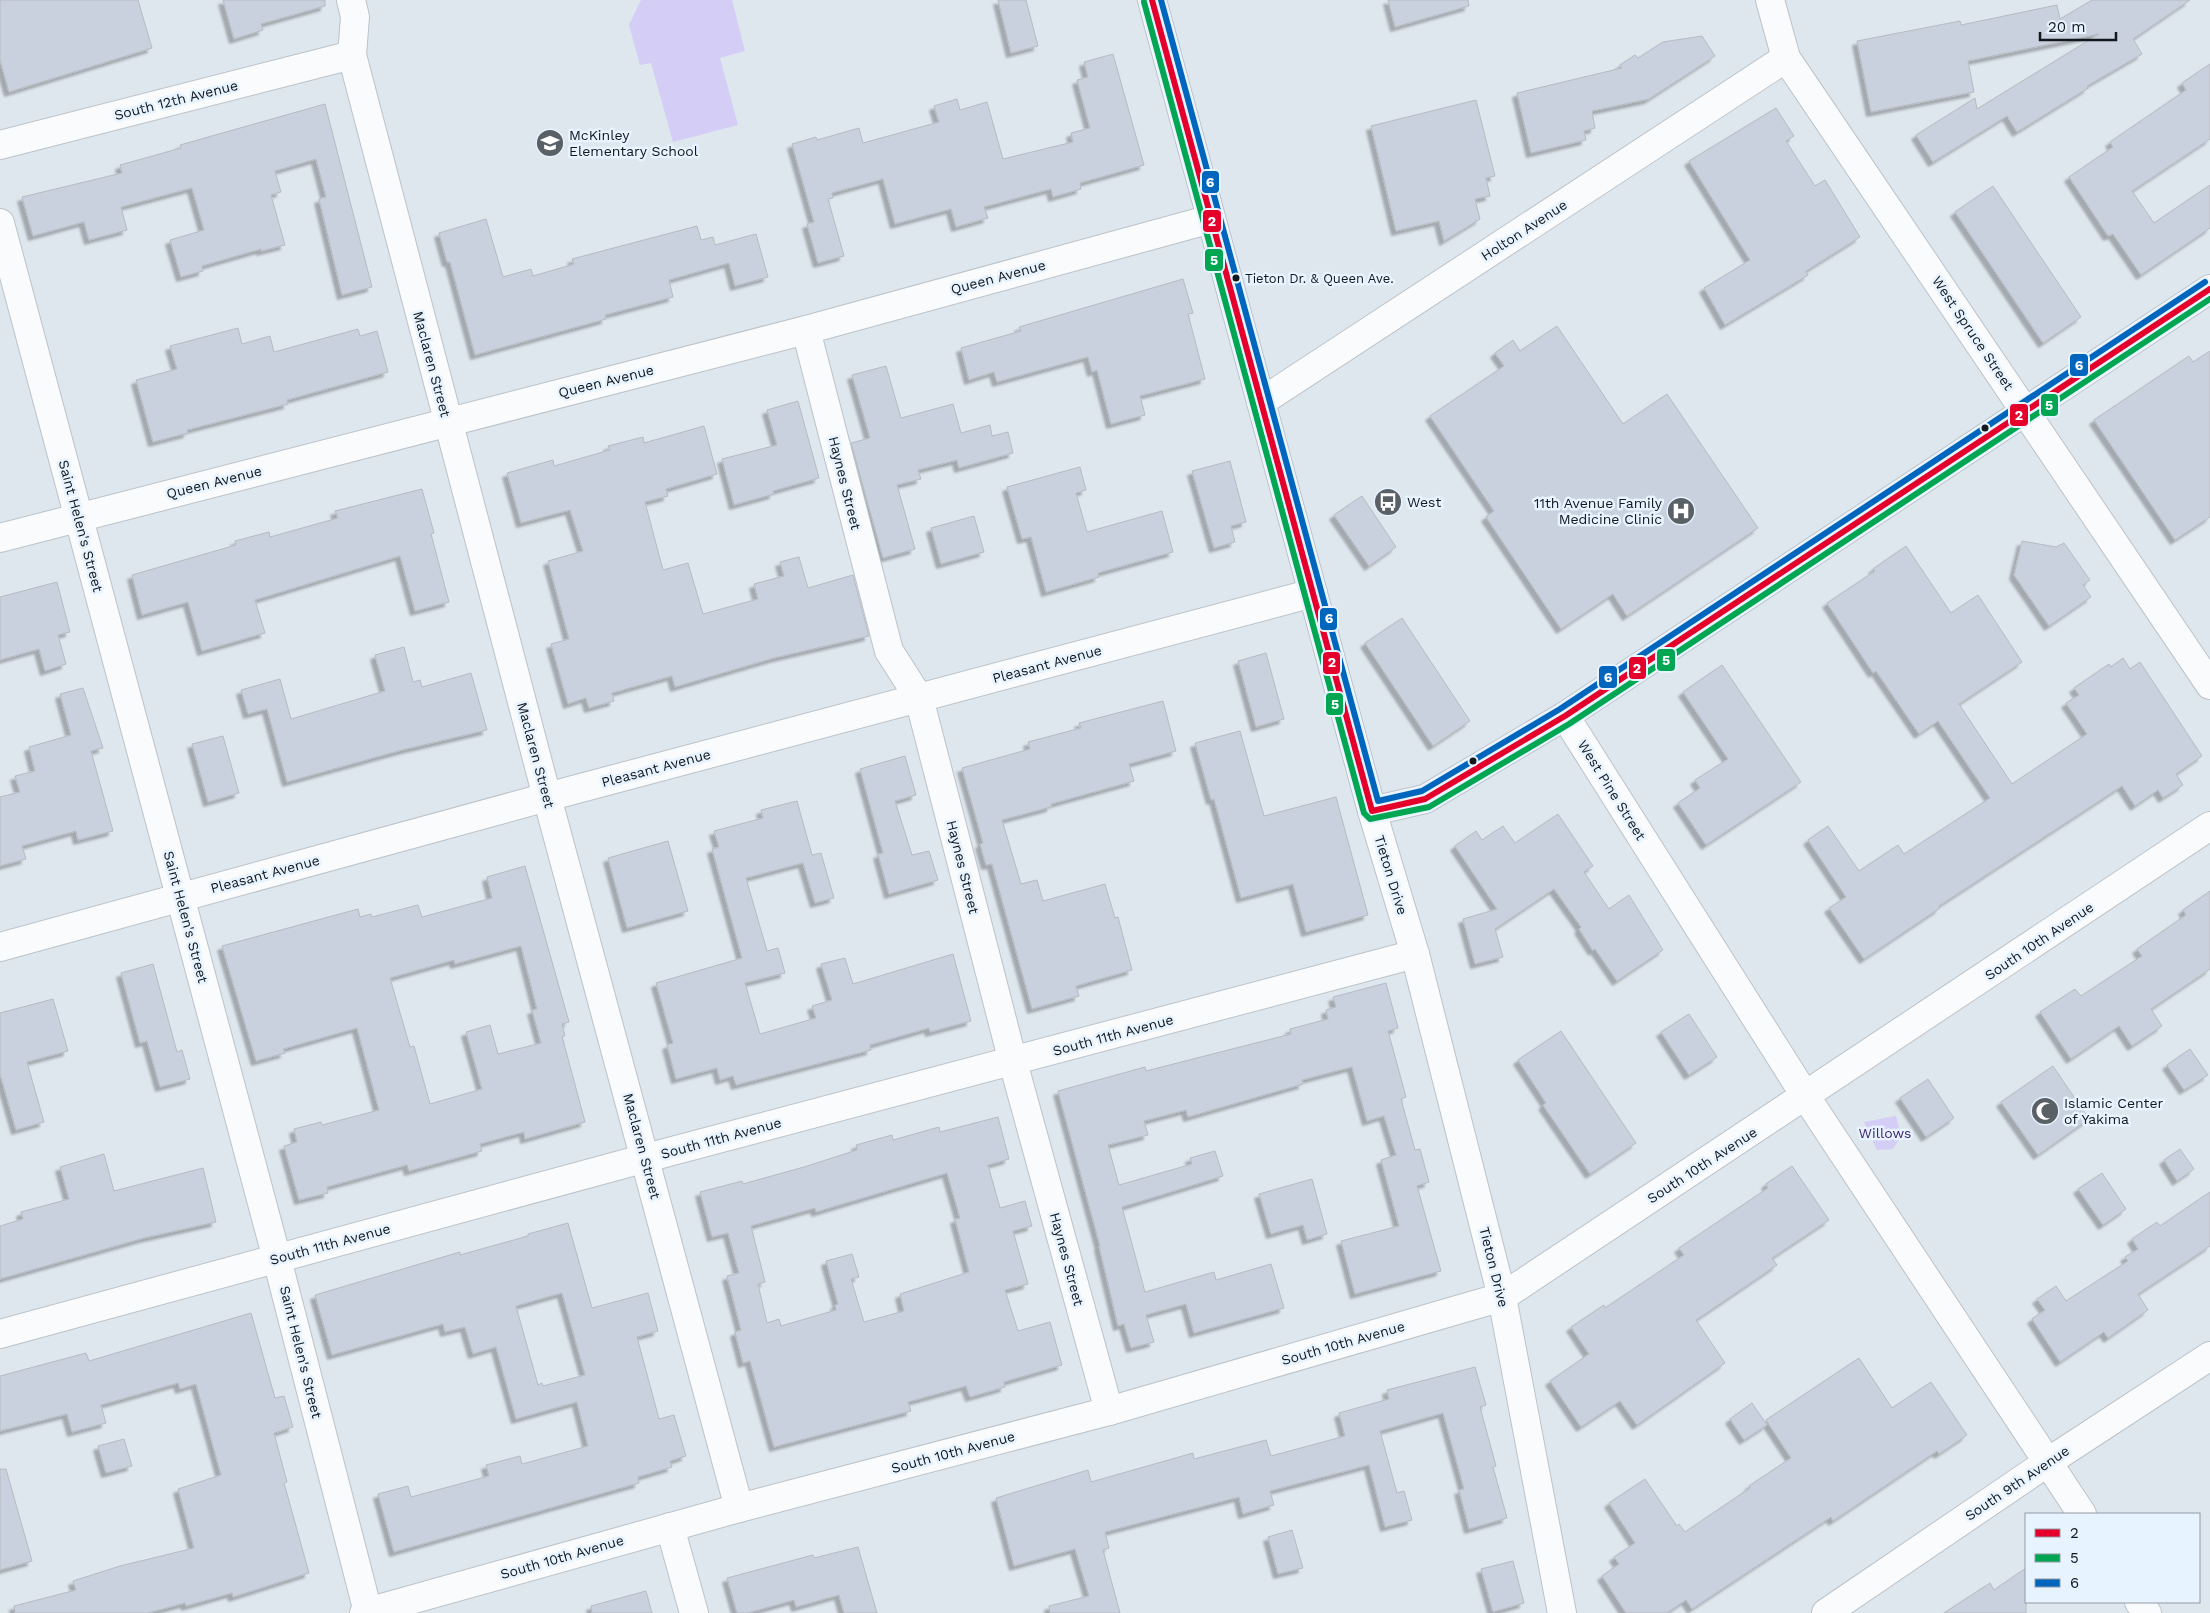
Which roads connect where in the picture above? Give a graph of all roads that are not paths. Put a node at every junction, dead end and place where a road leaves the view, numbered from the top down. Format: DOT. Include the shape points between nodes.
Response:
graph roads {
  1 [pos="351,0"];
  2 [pos="1152,0"];
  3 [pos="1770,0"];
  4 [pos="352,55"];
  5 [pos="1786,58"];
  6 [pos="0,145"];
  7 [pos="1211,219"];
  8 [pos="0,223"];
  9 [pos="2210,289"];
  10 [pos="806,330"];
  11 [pos="1261,402"];
  12 [pos="2026,411"];
  13 [pos="448,422"];
  14 [pos="78,516"];
  15 [pos="0,538"];
  16 [pos="1313,593"];
  17 [pos="2210,685"];
  18 [pos="920,698"];
  19 [pos="1565,716"];
  20 [pos="547,797"];
  21 [pos="1372,811"];
  22 [pos="2210,826"];
  23 [pos="180,897"];
  24 [pos="0,947"];
  25 [pos="1414,954"];
  26 [pos="1013,1062"];
  27 [pos="1806,1096"];
  28 [pos="646,1158"];
  29 [pos="277,1258"];
  30 [pos="1502,1297"];
  31 [pos="0,1334"];
  32 [pos="2210,1356"];
  33 [pos="1109,1411"];
  34 [pos="2048,1462"];
  35 [pos="739,1508"];
  36 [pos="2081,1513"];
  37 [pos="670,1527"];
  38 [pos="366,1612"];
  39 [pos="694,1613"];
  40 [pos="1562,1613"];
  41 [pos="1826,1613"];
  1 -- 4 [label="street, Maclaren Street" via="356,17"];
  2 -- 7 [label="street, Tieton Drive"];
  3 -- 5 [label="street, West Spruce Street"];
  4 -- 6 [label="street, South 12th Avenue"];
  4 -- 13 [label="street, Maclaren Street"];
  5 -- 11 [label="street, Holton Avenue"];
  5 -- 12 [label="street, West Spruce Street"];
  7 -- 10 [label="street, Queen Avenue"];
  7 -- 11 [label="street, Tieton Drive"];
  8 -- 14 [label="street, Saint Helen's Street"];
  9 -- 12 [label="street"];
  10 -- 13 [label="street, Queen Avenue"];
  10 -- 18 [label="street, Haynes Street" via="889,651"];
  11 -- 16 [label="street, Tieton Drive"];
  12 -- 17 [label="street, West Spruce Street"];
  12 -- 19 [label="street"];
  13 -- 14 [label="street, Queen Avenue"];
  13 -- 20 [label="street, Maclaren Street"];
  14 -- 15 [label="street, Queen Avenue"];
  14 -- 23 [label="street, Saint Helen's Street"];
  16 -- 18 [label="street, Pleasant Avenue"];
  16 -- 21 [label="street, Tieton Drive"];
  18 -- 20 [label="street, Pleasant Avenue"];
  18 -- 26 [label="street, Haynes Street"];
  19 -- 21 [label="street" via="1425,799"];
  19 -- 27 [label="street, West Pine Street"];
  20 -- 23 [label="street, Pleasant Avenue"];
  20 -- 28 [label="street, Maclaren Street"];
  21 -- 25 [label="street, Tieton Drive"];
  22 -- 27 [label="street, South 10th Avenue"];
  23 -- 24 [label="street, Pleasant Avenue"];
  23 -- 29 [label="street, Saint Helen's Street"];
  25 -- 26 [label="street, South 11th Avenue"];
  25 -- 30 [label="street, Tieton Drive"];
  26 -- 28 [label="street, South 11th Avenue"];
  26 -- 33 [label="street, Haynes Street"];
  27 -- 30 [label="street, South 10th Avenue"];
  27 -- 34 [label="street, West Pine Street"];
  28 -- 29 [label="street, South 11th Avenue"];
  28 -- 35 [label="street, Maclaren Street"];
  29 -- 31 [label="street, South 11th Avenue"];
  29 -- 38 [label="street, Saint Helen's Street"];
  30 -- 33 [label="street, South 10th Avenue"];
  30 -- 40 [label="street, Tieton Drive"];
  32 -- 34 [label="street, South 9th Avenue"];
  33 -- 35 [label="street, South 10th Avenue"];
  34 -- 36 [label="street, West Pine Street"];
  34 -- 41 [label="street, South 9th Avenue"];
  35 -- 37 [label="street, South 10th Avenue"];
  37 -- 38 [label="street, South 10th Avenue"];
  37 -- 39 [label="street"];
}
